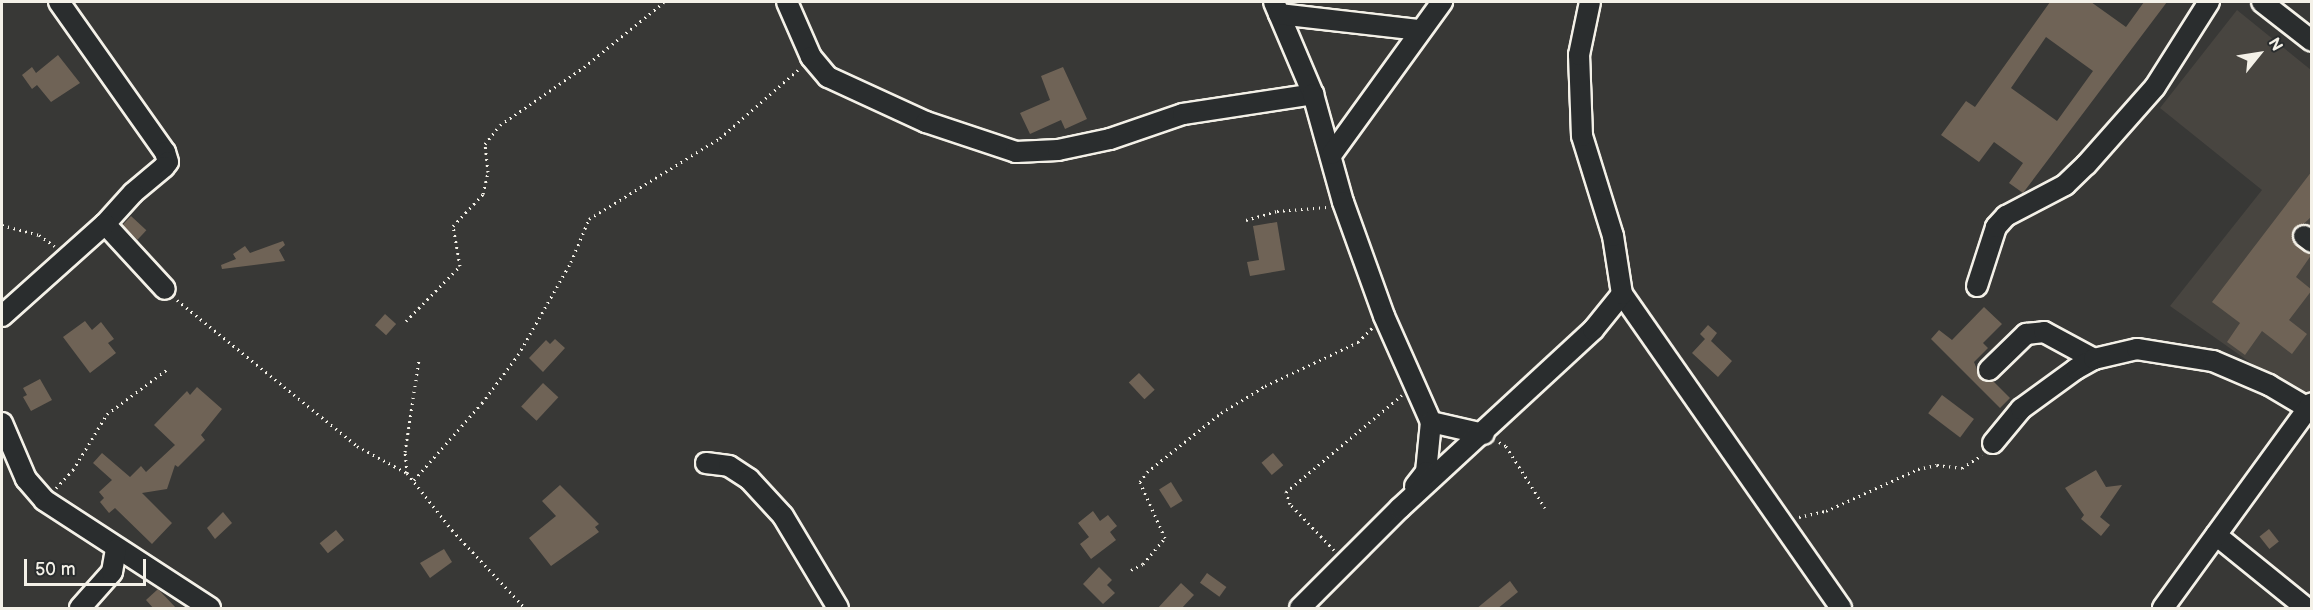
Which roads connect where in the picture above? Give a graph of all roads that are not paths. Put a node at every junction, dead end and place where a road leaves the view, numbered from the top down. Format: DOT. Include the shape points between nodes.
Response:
graph roads {
  1 [pos="59,2"];
  2 [pos="787,2"];
  3 [pos="1442,2"];
  4 [pos="1590,2"];
  5 [pos="2209,2"];
  6 [pos="2262,2"];
  7 [pos="1277,8"];
  8 [pos="1420,30"];
  9 [pos="2312,41"];
  10 [pos="1313,94"];
  11 [pos="1332,154"];
  12 [pos="105,224"];
  13 [pos="1977,286"];
  14 [pos="165,289"];
  15 [pos="1622,294"];
  16 [pos="2,316"];
  17 [pos="2094,359"];
  18 [pos="1989,370"];
  19 [pos="2310,406"];
  20 [pos="1431,422"];
  21 [pos="2,423"];
  22 [pos="1484,434"];
  23 [pos="1993,442"];
  24 [pos="706,463"];
  25 [pos="1400,508"];
  26 [pos="2216,535"];
  27 [pos="116,549"];
  28 [pos="80,609"];
  29 [pos="210,609"];
  30 [pos="838,609"];
  31 [pos="1300,609"];
  32 [pos="1842,609"];
  33 [pos="2163,609"];
  34 [pos="2306,609"];
  1 -- 12 [label="street" via="168,158 164,167"];
  2 -- 10 [label="street" via="811,57 828,77 937,126 1016,152 1058,150 1110,139 1183,114"];
  3 -- 8 [label="street"];
  4 -- 15 [label="street" via="1579,55 1582,136 1612,236"];
  5 -- 13 [label="street" via="2154,87 2086,165 2065,184 2006,216 1996,227"];
  6 -- 9 [label="street"];
  7 -- 8 [label="street"];
  7 -- 10 [label="street"];
  8 -- 11 [label="street"];
  10 -- 11 [label="street"];
  11 -- 20 [label="street" via="1343,202 1384,316"];
  12 -- 14 [label="street"];
  12 -- 16 [label="street"];
  15 -- 22 [label="street" via="1593,330"];
  15 -- 32 [label="street"];
  17 -- 18 [label="street" via="2044,332 2026,334"];
  17 -- 19 [label="street" via="2137,349 2185,354 2237,369"];
  17 -- 23 [label="street" via="2021,409"];
  19 -- 26 [label="street"];
  20 -- 22 [label="street"];
  20 -- 25 [label="street" via="1426,472"];
  21 -- 27 [label="street" via="26,478 44,500"];
  22 -- 25 [label="street"];
  24 -- 30 [label="street" via="729,466 749,479 783,516"];
  25 -- 31 [label="street"];
  26 -- 33 [label="street"];
  26 -- 34 [label="street"];
  27 -- 28 [label="street" via="112,572"];
  27 -- 29 [label="street"];
}
